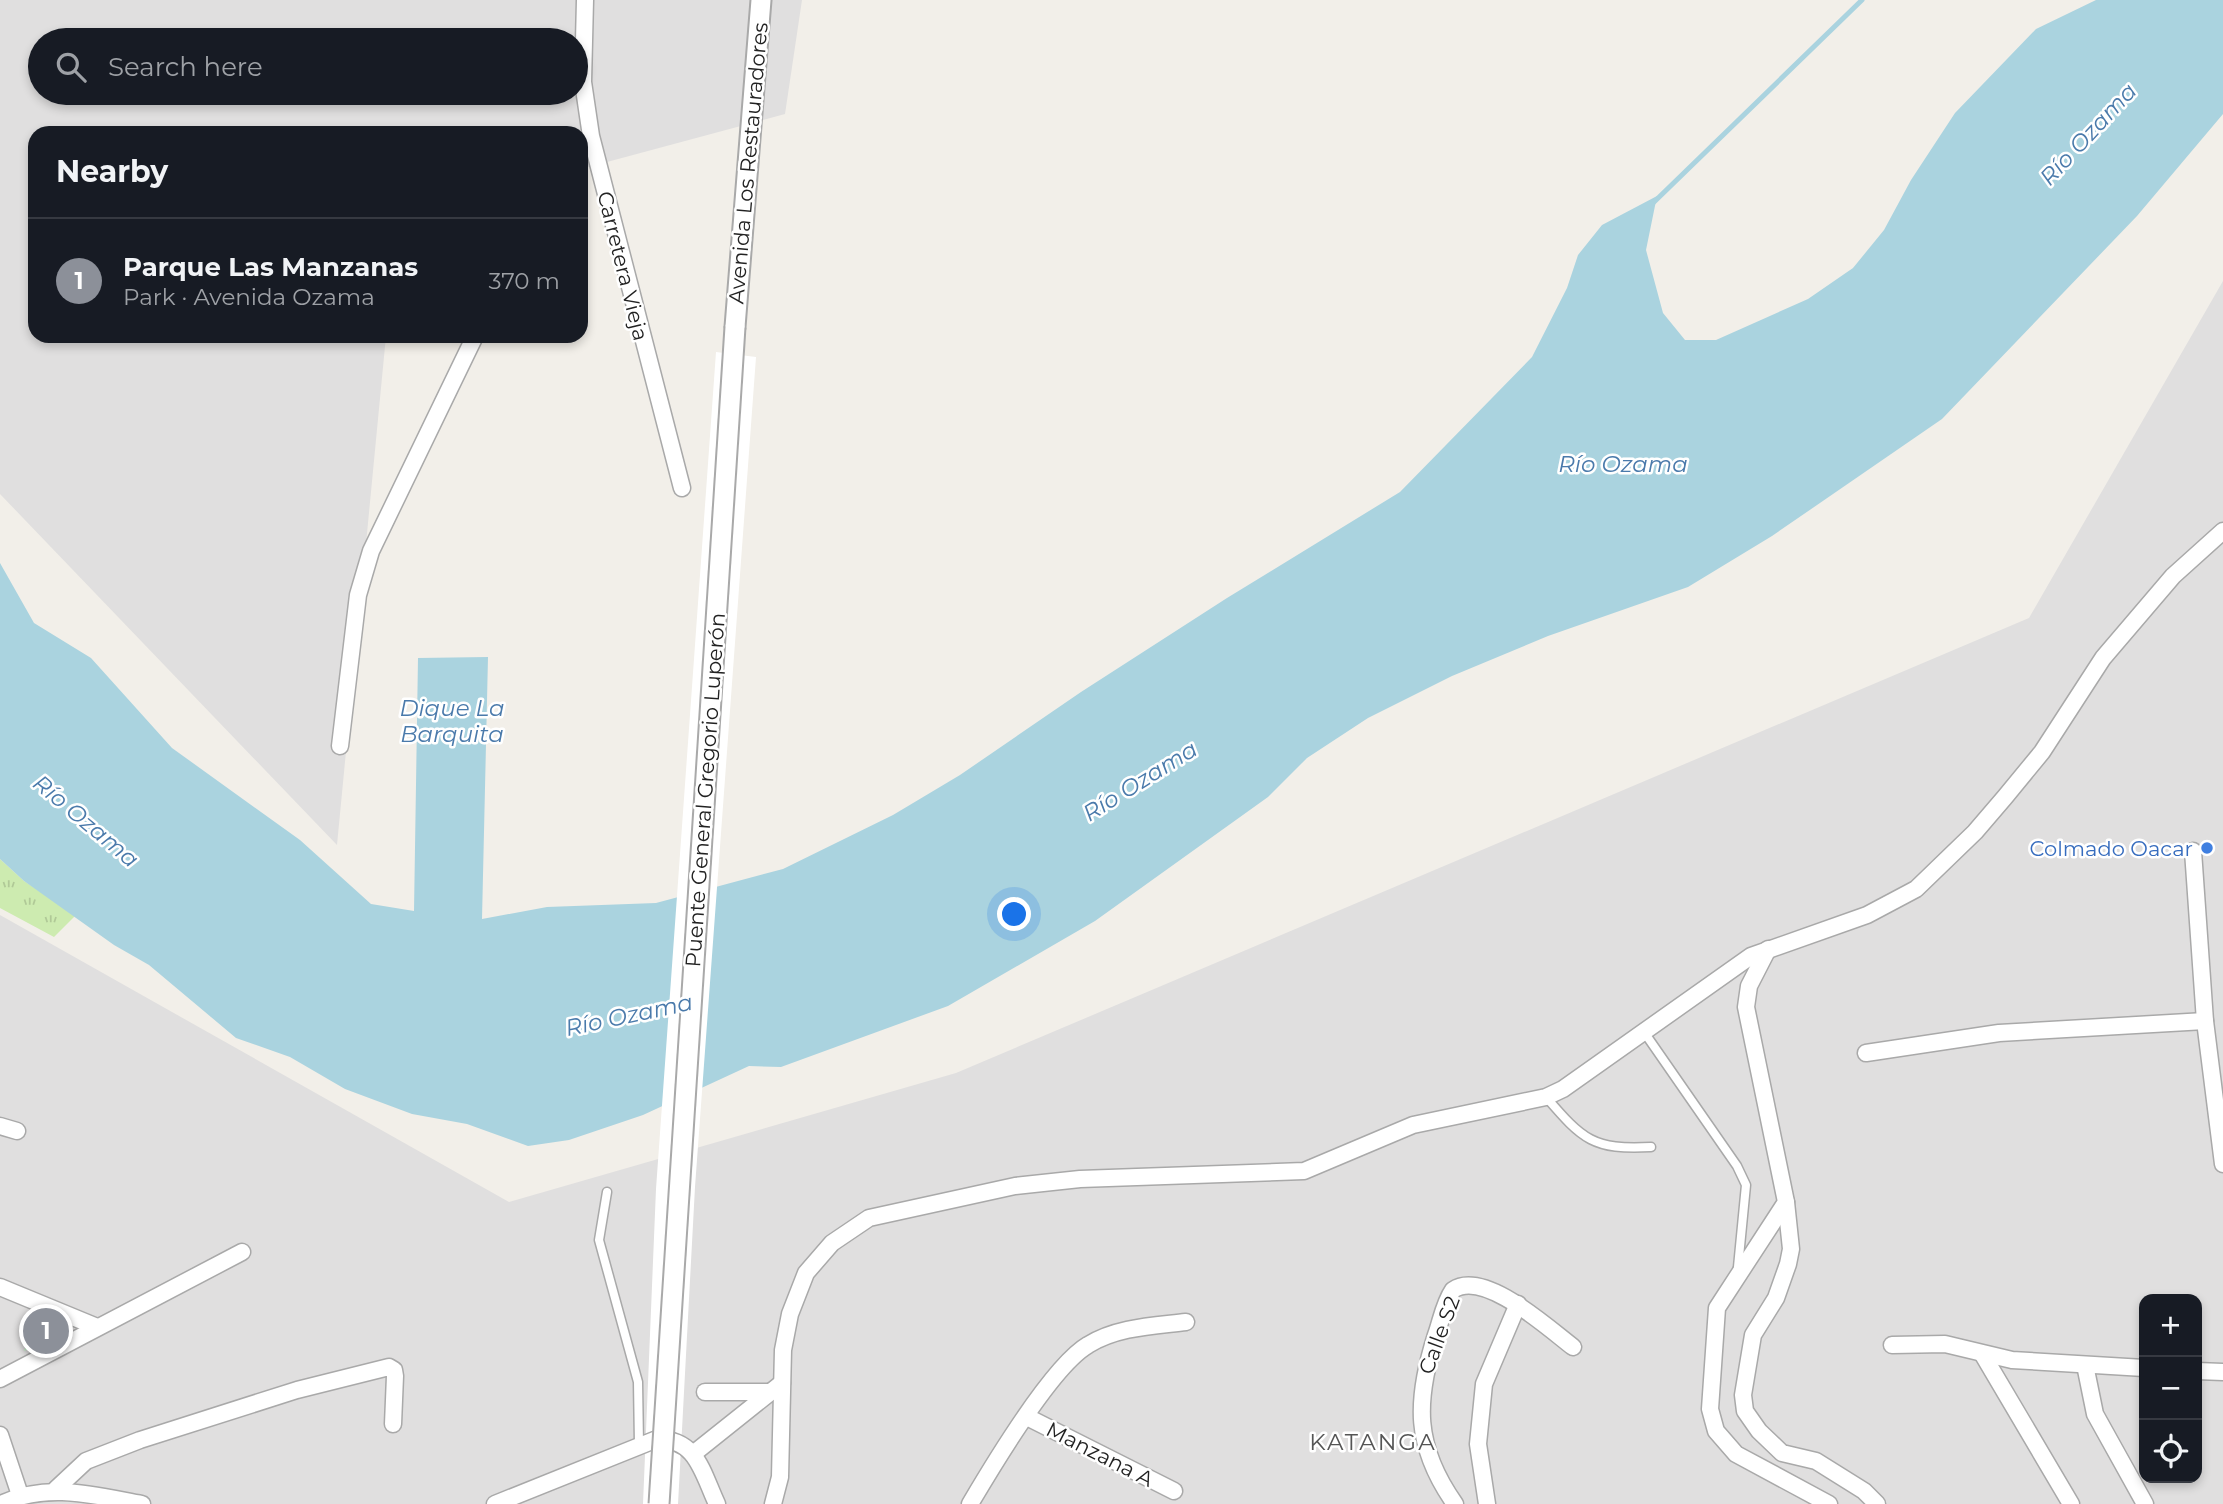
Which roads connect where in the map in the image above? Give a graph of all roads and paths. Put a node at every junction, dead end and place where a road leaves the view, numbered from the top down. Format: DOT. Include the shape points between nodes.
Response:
graph roads {
  1 [pos="585,0"];
  2 [pos="761,0"];
  3 [pos="584,28"];
  4 [pos="584,105"];
  5 [pos="585,126"];
  6 [pos="588,145"];
  7 [pos="735,327"];
  8 [pos="472,343"];
  9 [pos="681,488"];
  10 [pos="2223,531"];
  11 [pos="341,746"];
  12 [pos="2193,851"];
  13 [pos="1768,949"];
  14 [pos="2205,1021"];
  15 [pos="1644,1032"];
  16 [pos="1866,1054"];
  17 [pos="1546,1097"];
  18 [pos="0,1126"];
  19 [pos="17,1131"];
  20 [pos="1651,1147"];
  21 [pos="2223,1164"];
  22 [pos="607,1192"];
  23 [pos="1786,1202"];
  24 [pos="242,1252"];
  25 [pos="1738,1272"];
  26 [pos="0,1287"];
  27 [pos="1518,1304"];
  28 [pos="1186,1322"];
  29 [pos="97,1327"];
  30 [pos="1892,1345"];
  31 [pos="1573,1347"];
  32 [pos="1983,1354"];
  33 [pos="2085,1365"];
  34 [pos="2139,1368"];
  35 [pos="2202,1371"];
  36 [pos="2223,1373"];
  37 [pos="0,1378"];
  38 [pos="776,1387"];
  39 [pos="705,1392"];
  40 [pos="1027,1417"];
  41 [pos="393,1424"];
  42 [pos="0,1435"];
  43 [pos="639,1446"];
  44 [pos="694,1454"];
  45 [pos="57,1489"];
  46 [pos="1174,1492"];
  47 [pos="20,1495"];
  48 [pos="977,1502"];
  49 [pos="1,1504"];
  50 [pos="142,1504"];
  51 [pos="495,1504"];
  52 [pos="659,1504"];
  53 [pos="717,1504"];
  54 [pos="773,1504"];
  55 [pos="1455,1504"];
  56 [pos="1487,1504"];
  57 [pos="1829,1504"];
  58 [pos="1877,1504"];
  59 [pos="2071,1504"];
  60 [pos="2145,1504"];
  1 -- 3 [label="street, Carretera Vieja"];
  2 -- 7 [label="street, Avenida Los Restauradores"];
  4 -- 5 [label="street, Carretera Vieja"];
  6 -- 9 [label="street, Carretera Vieja"];
  7 -- 52 [label="street, Puente General Gregorio Luperón, bridge"];
  8 -- 11 [label="street" via="371,551 358,595"];
  10 -- 13 [label="street" via="2173,576 2103,658 2042,752 2006,797 1916,889 1867,915"];
  12 -- 14 [label="street"];
  13 -- 15 [label="street" via="1734,967"];
  13 -- 23 [label="street" via="1749,986 1746,1007"];
  14 -- 16 [label="street" via="2000,1033"];
  14 -- 21 [label="street"];
  15 -- 17 [label="street"];
  15 -- 25 [label="lane" via="1746,1185"];
  17 -- 20 [label="lane" via="1592,1142 1618,1149"];
  17 -- 38 [label="street" via="1413,1125 1304,1171 1067,1180 970,1195 869,1218 832,1243 806,1273 790,1314"];
  18 -- 19 [label="street"];
  22 -- 43 [label="lane" via="599,1241 639,1382"];
  23 -- 25 [label="street"];
  23 -- 58 [label="street" via="1791,1249 1776,1297 1754,1335 1743,1395 1745,1411 1783,1453 1816,1461"];
  24 -- 29 [label="street"];
  25 -- 57 [label="street" via="1717,1308 1710,1409 1716,1431 1736,1454"];
  26 -- 29 [label="street"];
  27 -- 31 [label="street"];
  27 -- 55 [label="street, Calle S2" via="1475,1285 1459,1286 1449,1296 1423,1377 1421,1406 1428,1453"];
  27 -- 56 [label="street" via="1483,1384 1478,1444"];
  28 -- 40 [label="street" via="1131,1329 1088,1345 1068,1359"];
  29 -- 37 [label="street"];
  30 -- 32 [label="street" via="1945,1344"];
  32 -- 33 [label="street"];
  32 -- 59 [label="street"];
  33 -- 34 [label="street"];
  33 -- 60 [label="street" via="2095,1414"];
  35 -- 36 [label="street"];
  38 -- 39 [label="street"];
  38 -- 44 [label="street"];
  38 -- 54 [label="street" via="780,1477"];
  40 -- 46 [label="street, Manzana A"];
  40 -- 48 [label="street"];
  41 -- 45 [label="street" via="395,1377 389,1367 297,1390 140,1440 86,1461"];
  42 -- 47 [label="street"];
  43 -- 44 [label="street" via="676,1440"];
  43 -- 51 [label="street"];
  44 -- 53 [label="street"];
  45 -- 47 [label="street"];
  45 -- 50 [label="street"];
  47 -- 49 [label="street"];
}
